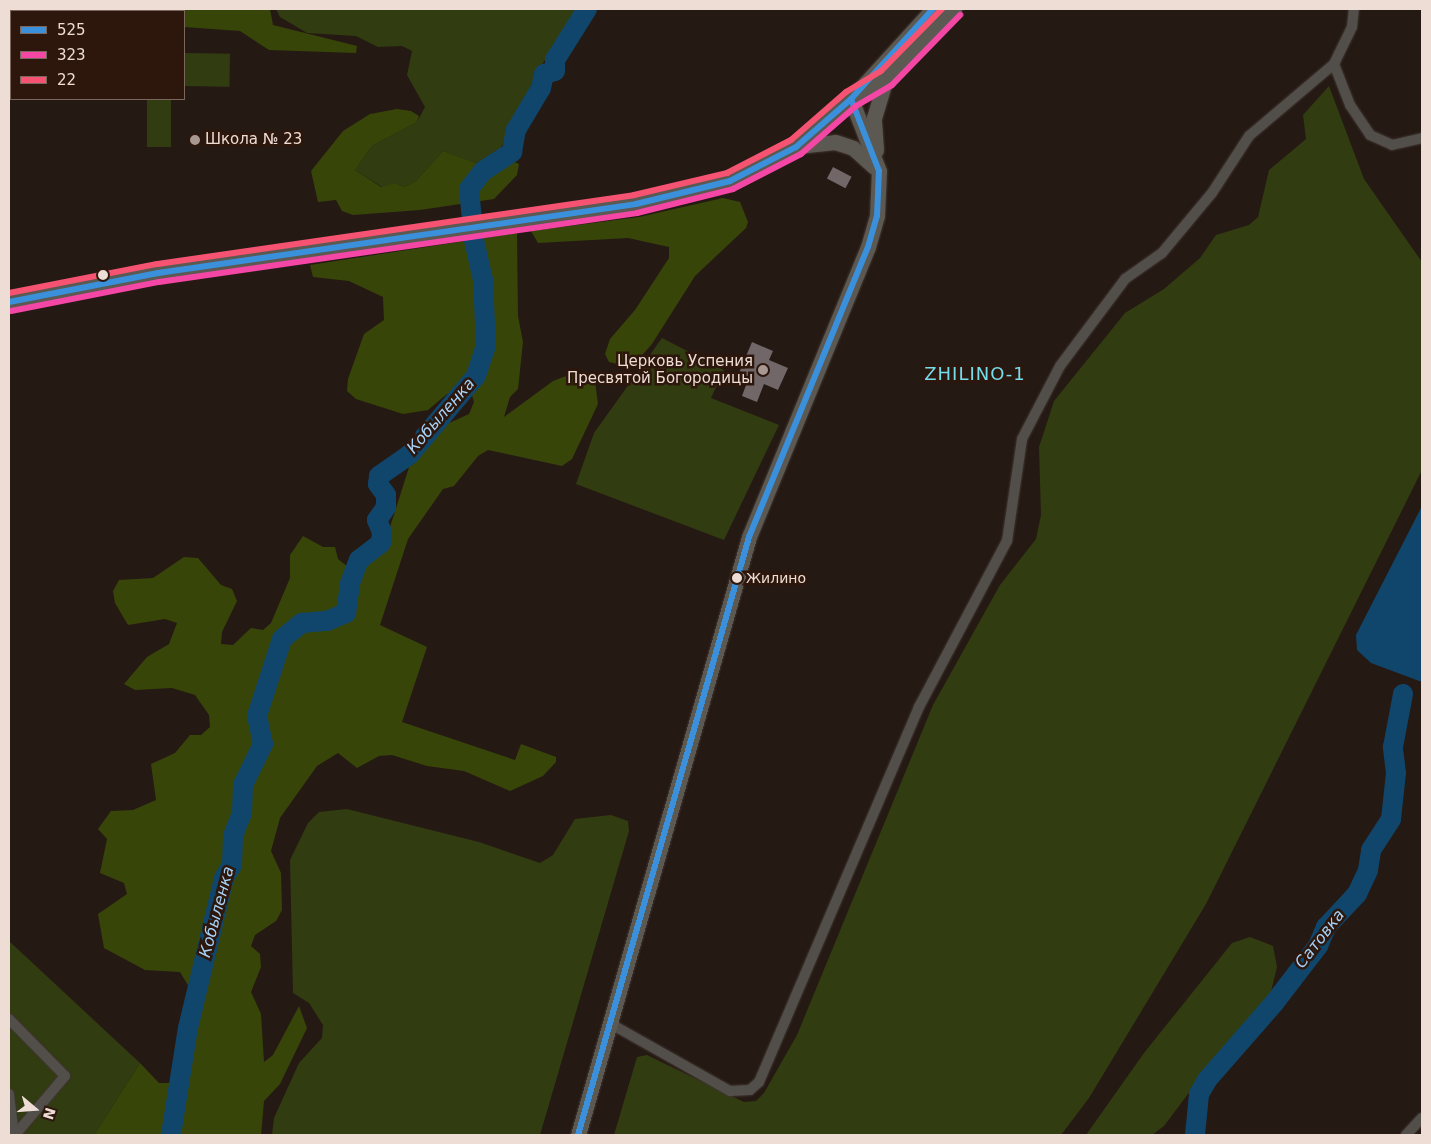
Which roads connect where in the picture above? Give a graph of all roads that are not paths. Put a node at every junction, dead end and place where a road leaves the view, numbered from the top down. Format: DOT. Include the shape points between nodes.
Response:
graph roads {
  1 [pos="933,9"];
  2 [pos="954,9"];
  3 [pos="1354,9"];
  4 [pos="1334,64"];
  5 [pos="886,78"];
  6 [pos="851,99"];
  7 [pos="1422,138"];
  8 [pos="796,147"];
  9 [pos="878,171"];
  10 [pos="9,302"];
  11 [pos="9,1018"];
  12 [pos="611,1024"];
  13 [pos="9,1094"];
  14 [pos="1422,1118"];
  15 [pos="15,1135"];
  16 [pos="578,1135"];
  17 [pos="1406,1135"];
  1 -- 6 [label="main road"];
  2 -- 5 [label="main road"];
  3 -- 4 [label="street" via="1352,27"];
  4 -- 7 [label="street" via="1350,105 1370,134 1392,145"];
  4 -- 12 [label="street" via="1249,136 1212,193 1162,252 1125,279 1060,366 1022,439 1007,541 919,707 759,1082 750,1090 730,1091"];
  5 -- 6 [label="main road"];
  5 -- 9 [label="main road" via="874,118"];
  6 -- 8 [label="main road"];
  6 -- 9 [label="main road"];
  8 -- 9 [label="main road" via="835,142 859,152"];
  8 -- 10 [label="main road" via="758,168 687,194 158,273"];
  9 -- 12 [label="main road" via="877,216 868,247 774,469 728,602"];
  11 -- 15 [label="street" via="65,1076"];
  12 -- 16 [label="main road"];
  13 -- 15 [label="street"];
  14 -- 17 [label="street"];
}
